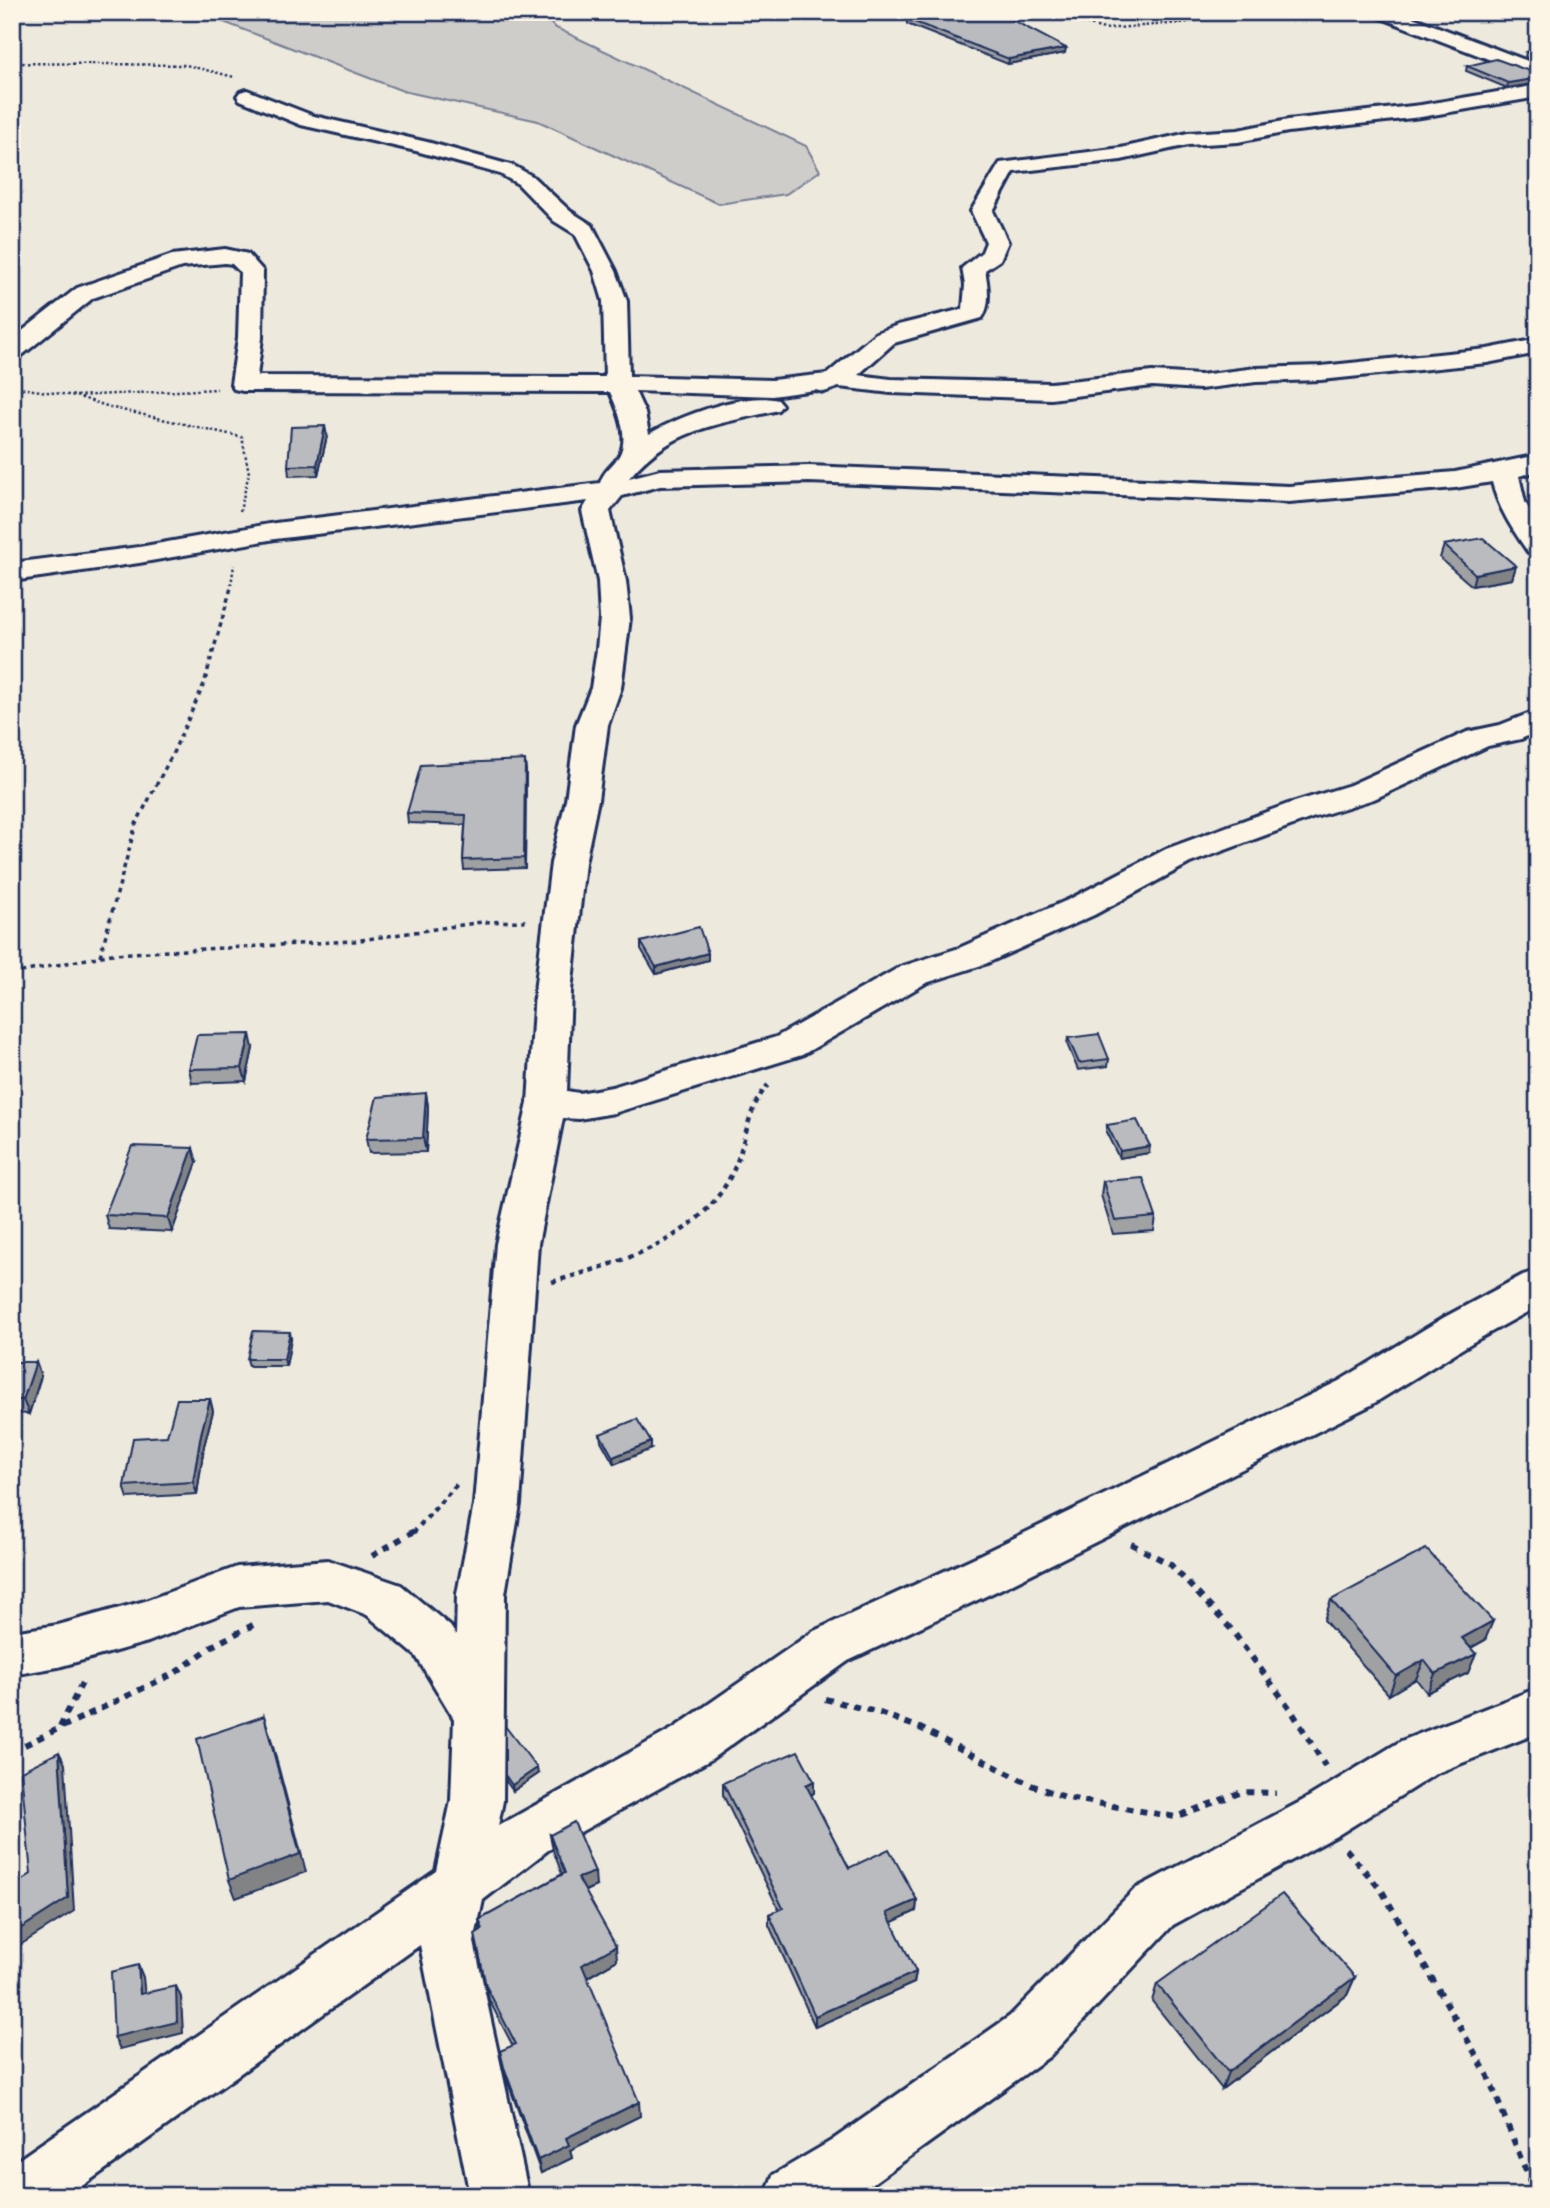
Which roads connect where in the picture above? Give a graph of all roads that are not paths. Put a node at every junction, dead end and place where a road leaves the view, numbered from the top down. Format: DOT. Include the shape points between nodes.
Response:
graph roads {
  1 [pos="1382,12"];
  2 [pos="1538,72"];
  3 [pos="1538,91"];
  4 [pos="247,96"];
  5 [pos="1538,346"];
  6 [pos="12,351"];
  7 [pos="839,380"];
  8 [pos="619,384"];
  9 [pos="1000,390"];
  10 [pos="788,404"];
  11 [pos="632,457"];
  12 [pos="1538,463"];
  13 [pos="1505,472"];
  14 [pos="612,490"];
  15 [pos="1538,546"];
  16 [pos="12,572"];
  17 [pos="1538,719"];
  18 [pos="547,1103"];
  19 [pos="1538,1286"];
  20 [pos="12,1654"];
  21 [pos="1538,1710"];
  22 [pos="478,1714"];
  23 [pos="460,1885"];
  24 [pos="17,2196"];
  25 [pos="499,2196"];
  26 [pos="794,2196"];
  1 -- 2 [label="street"];
  3 -- 7 [label="street" via="1007,167 982,211 997,242 992,255 973,268 977,285 974,313 909,327 884,339"];
  4 -- 8 [label="street" via="308,121 420,146 507,170 525,180 584,230 605,271 615,301"];
  5 -- 9 [label="street" via="1487,356 1321,373 1200,382 1152,379 1051,391"];
  6 -- 8 [label="street" via="85,293 180,260 225,256 240,259 252,271 250,343 243,384"];
  7 -- 8 [label="street" via="772,388"];
  7 -- 9 [label="street"];
  7 -- 10 [label="street"];
  8 -- 11 [label="street" via="632,413 637,441"];
  9 -- 10 [label="street"];
  10 -- 11 [label="street" via="715,414 655,439"];
  11 -- 14 [label="street" via="615,477"];
  12 -- 13 [label="street"];
  13 -- 14 [label="street" via="1289,494 809,474 660,478"];
  13 -- 15 [label="street" via="1505,488"];
  14 -- 16 [label="street" via="234,537"];
  14 -- 18 [label="street" via="596,511 612,581 612,649 606,688 592,725 568,863 553,991"];
  17 -- 18 [label="street" via="1478,739 1362,792 1178,856 1082,907 972,956 913,975 789,1046 614,1100 579,1106"];
  18 -- 22 [label="street" via="517,1244 497,1504 481,1594"];
  19 -- 23 [label="street" via="1458,1329 1355,1394 831,1646 692,1744 530,1833"];
  20 -- 22 [label="street" via="148,1621 237,1587 328,1580 384,1600 433,1641"];
  21 -- 26 [label="street" via="1419,1757 1320,1818 1154,1907 1030,2036 852,2162"];
  22 -- 23 [label="street" via="477,1801"];
  23 -- 24 [label="street"];
  23 -- 25 [label="street" via="447,1942"];
}
